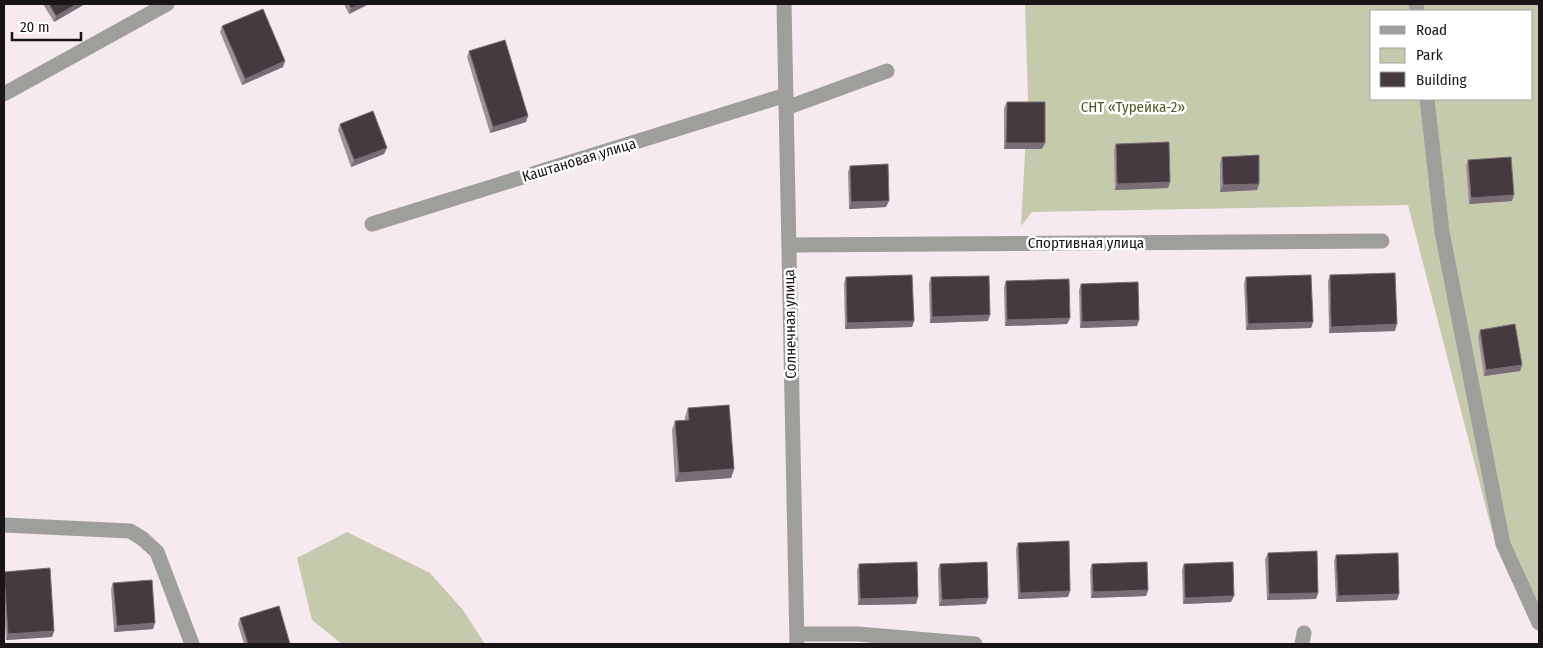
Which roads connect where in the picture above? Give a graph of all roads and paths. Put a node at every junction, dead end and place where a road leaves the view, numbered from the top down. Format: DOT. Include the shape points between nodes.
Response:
graph roads {
  1 [pos="167,4"];
  2 [pos="784,4"];
  3 [pos="887,71"];
  4 [pos="4,94"];
  5 [pos="1427,100"];
  6 [pos="786,102"];
  7 [pos="372,224"];
  8 [pos="1382,241"];
  9 [pos="789,245"];
  10 [pos="4,525"];
  11 [pos="1539,624"];
  12 [pos="797,639"];
  13 [pos="192,644"];
  14 [pos="975,644"];
  1 -- 4 [label="street"];
  2 -- 6 [label="street, Солнечная улица"];
  3 -- 6 [label="street, Каштановая улица"];
  5 -- 11 [label="street" via="1442,232 1503,544"];
  6 -- 7 [label="street, Каштановая улица"];
  6 -- 9 [label="street, Солнечная улица"];
  8 -- 9 [label="street, Спортивная улица"];
  9 -- 12 [label="street, Солнечная улица"];
  10 -- 13 [label="street" via="130,531 157,552"];
  12 -- 14 [label="street" via="858,634"];
}
